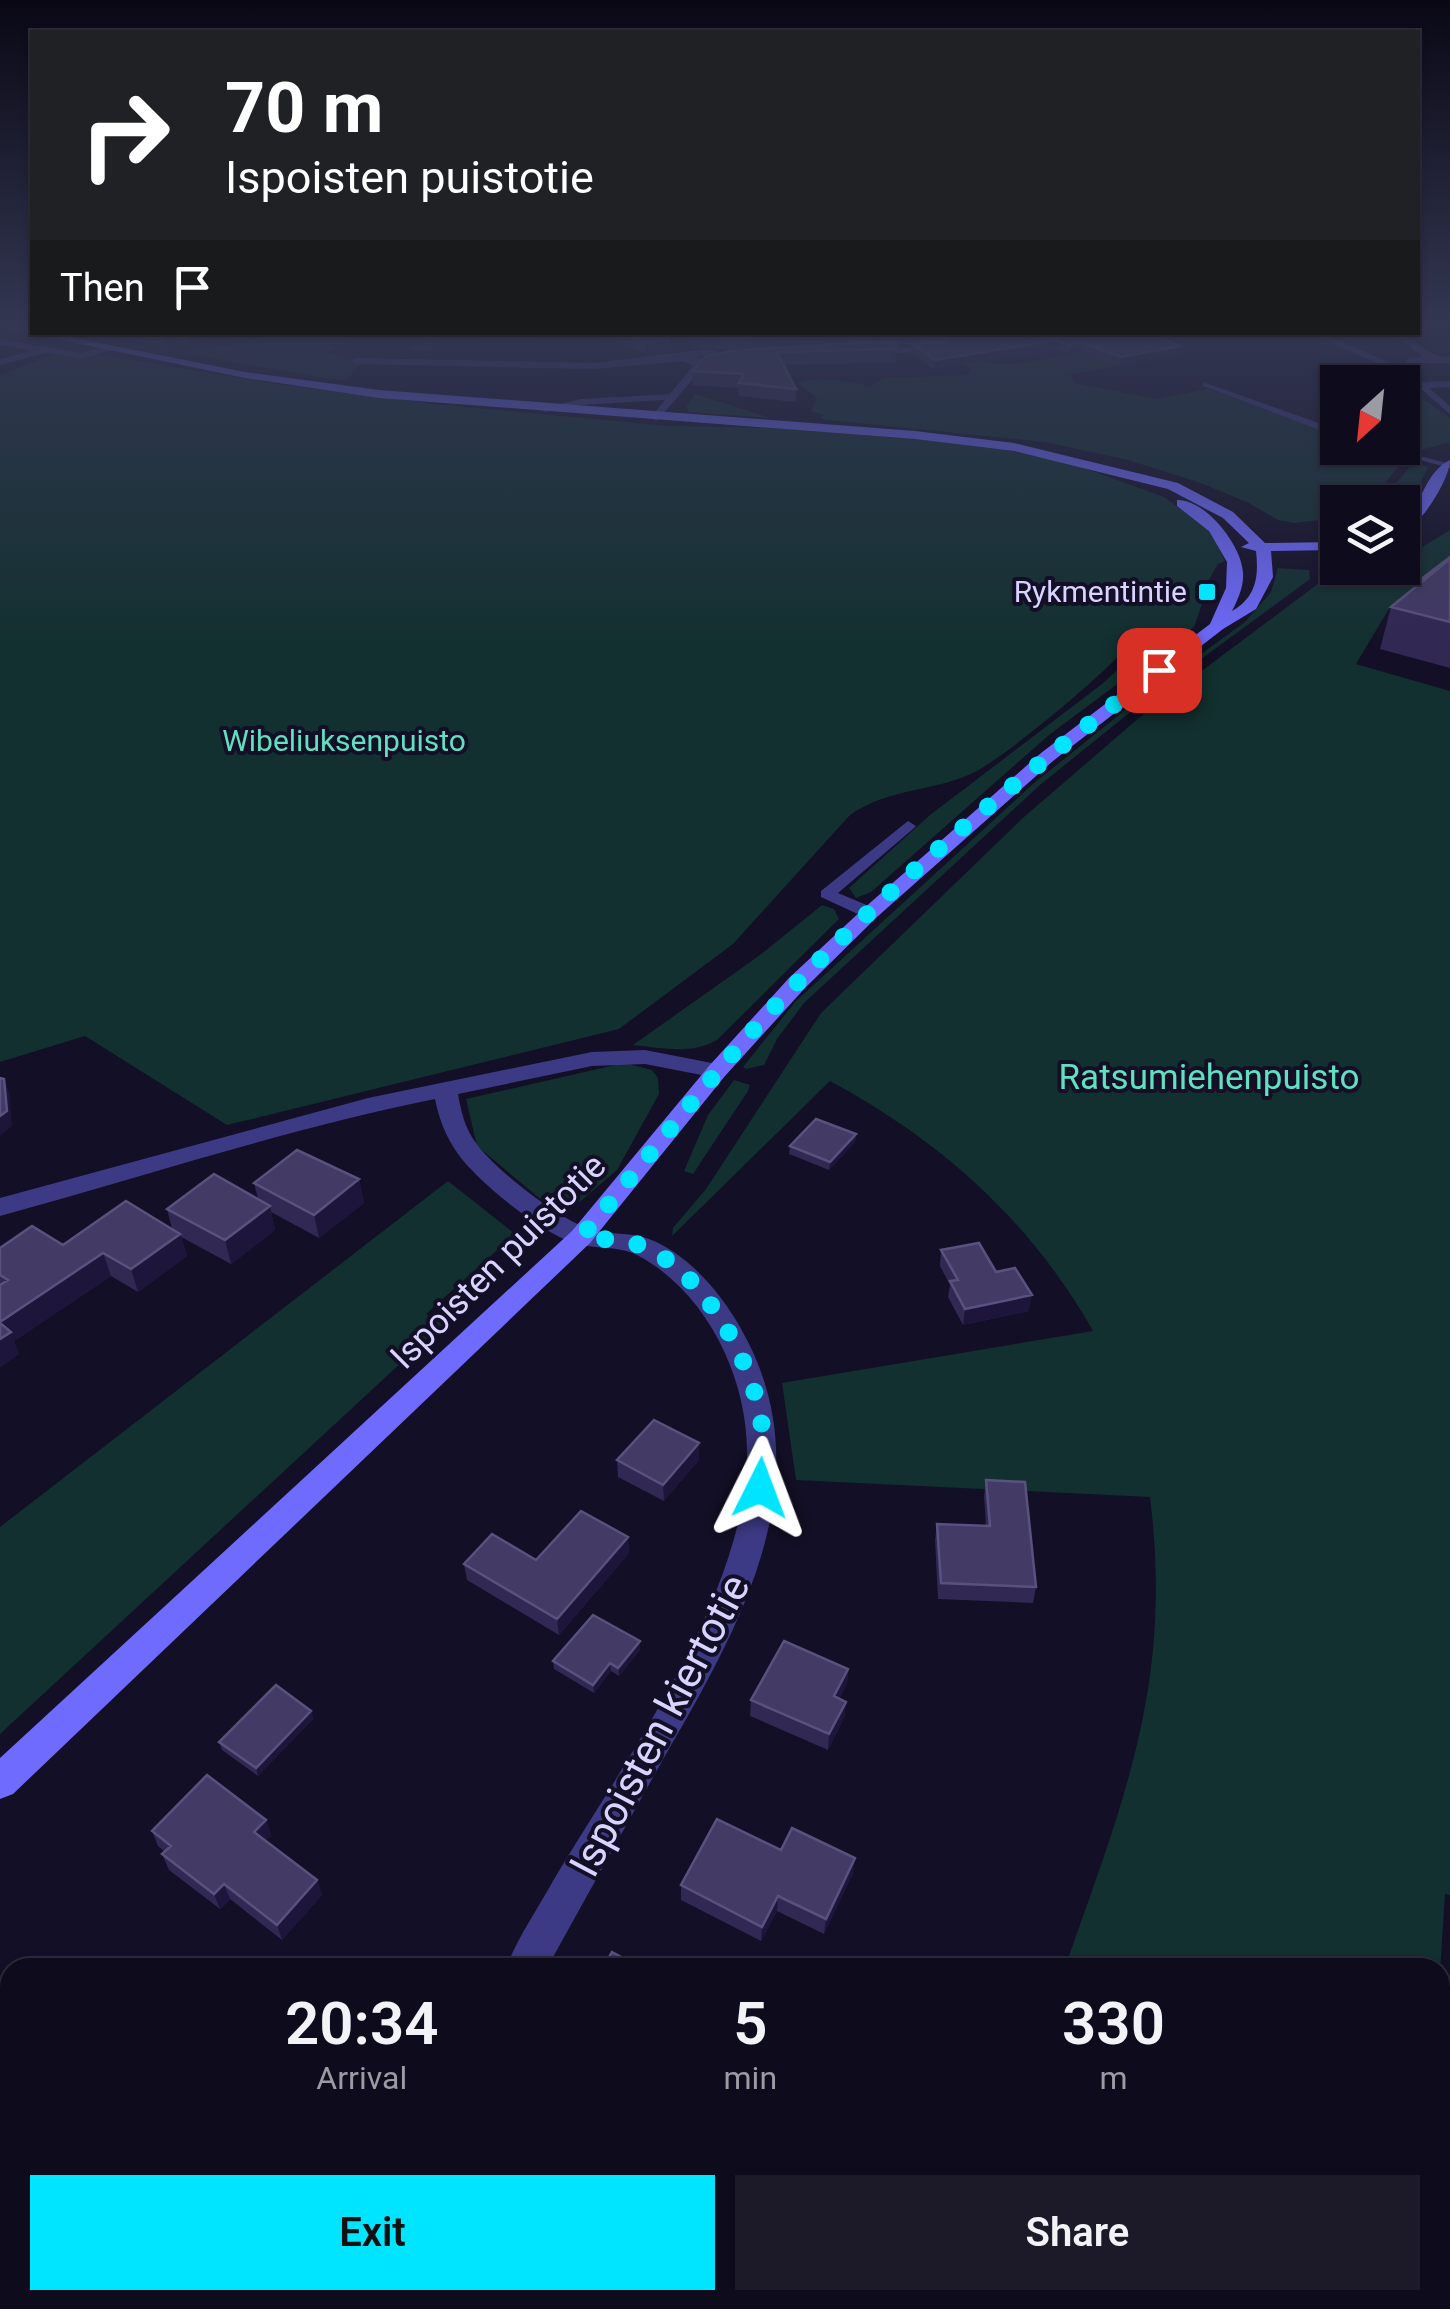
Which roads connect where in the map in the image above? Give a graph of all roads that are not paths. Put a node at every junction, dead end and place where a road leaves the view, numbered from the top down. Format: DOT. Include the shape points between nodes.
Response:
graph roads {
  1 [pos="915,436"];
  2 [pos="1420,458"];
  3 [pos="1448,465"];
  4 [pos="1125,473"];
  5 [pos="1420,514"];
  6 [pos="1320,546"];
  7 [pos="1228,547"];
  8 [pos="1263,548"];
  9 [pos="1217,626"];
  10 [pos="908,826"];
  11 [pos="870,913"];
  12 [pos="718,1071"];
  13 [pos="445,1090"];
  14 [pos="0,1208"];
  15 [pos="582,1236"];
  16 [pos="0,1782"];
  17 [pos="531,1958"];
  1 -- 4 [label="main road" via="1048,453"];
  2 -- 3 [label="lane"];
  3 -- 5 [label="main road" via="1434,479"];
  4 -- 7 [label="main road" via="1192,510"];
  4 -- 8 [label="main road" via="1202,499"];
  6 -- 8 [label="main road"];
  7 -- 8 [label="main road"];
  7 -- 9 [label="main road, Ispoisten puistotie" via="1237,574"];
  8 -- 9 [label="main road, Ispoisten puistotie" via="1267,567 1259,596"];
  9 -- 11 [label="main road, Ispoisten puistotie" via="1047,757"];
  10 -- 11 [label="lane" via="826,894"];
  11 -- 12 [label="main road, Ispoisten puistotie"];
  12 -- 13 [label="street" via="613,1057"];
  12 -- 15 [label="main road, Ispoisten puistotie"];
  13 -- 14 [label="street" via="350,1110"];
  13 -- 15 [label="street, Ispoisten kiertotie" via="470,1154 549,1221"];
  15 -- 16 [label="main road, Ispoisten puistotie"];
  15 -- 17 [label="street, Ispoisten kiertotie" via="642,1246 678,1271 728,1330 763,1428 758,1518 736,1592 698,1667"];
}
